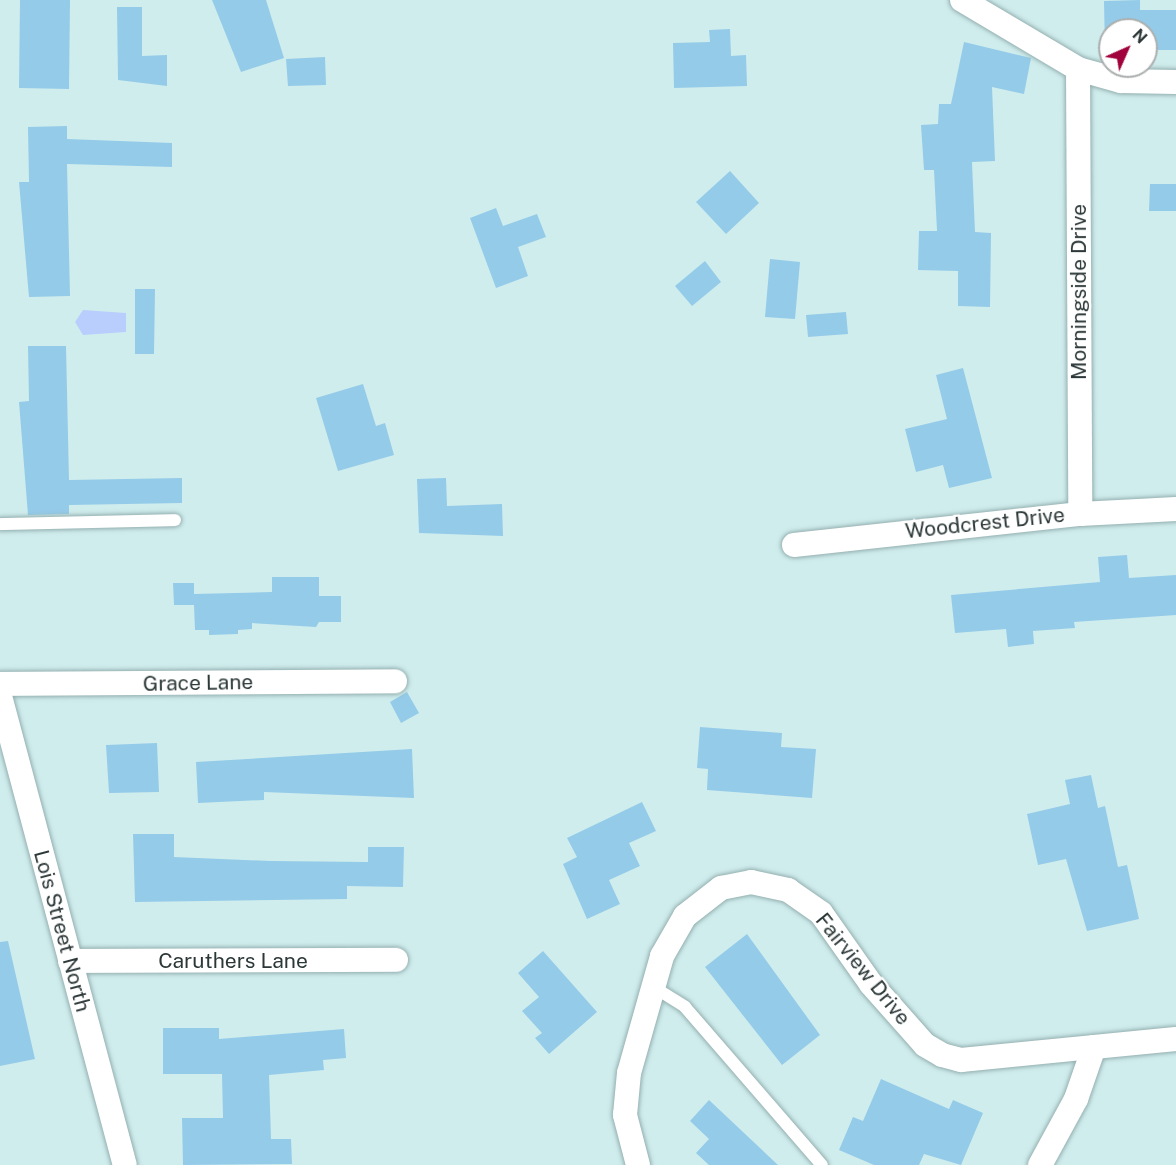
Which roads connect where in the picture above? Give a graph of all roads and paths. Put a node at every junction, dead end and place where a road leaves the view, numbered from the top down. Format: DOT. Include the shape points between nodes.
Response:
graph roads {
  1 [pos="962,0"];
  2 [pos="1078,69"];
  3 [pos="1176,82"];
  4 [pos="1176,509"];
  5 [pos="1080,513"];
  6 [pos="174,519"];
  7 [pos="0,524"];
  8 [pos="794,545"];
  9 [pos="395,681"];
  10 [pos="0,684"];
  11 [pos="0,696"];
  12 [pos="396,960"];
  13 [pos="70,961"];
  14 [pos="652,986"];
  15 [pos="1176,1039"];
  16 [pos="1094,1047"];
  17 [pos="125,1165"];
  18 [pos="638,1165"];
  19 [pos="822,1165"];
  20 [pos="1040,1165"];
  1 -- 2 [label="street"];
  2 -- 3 [label="street" via="1121,81"];
  2 -- 5 [label="street, Morningside Drive"];
  4 -- 5 [label="street, Woodcrest Drive"];
  5 -- 8 [label="street, Woodcrest Drive"];
  6 -- 7 [label="lane"];
  9 -- 10 [label="street, Grace Lane"];
  11 -- 13 [label="street, Lois Street North"];
  12 -- 13 [label="street, Caruthers Lane"];
  13 -- 17 [label="street, Lois Street North"];
  14 -- 16 [label="street, Fairview Drive" via="685,916 721,888 751,882 788,890 821,913 871,984 925,1045 942,1055 961,1060"];
  14 -- 18 [label="street, Fairview Drive" via="637,1032 625,1115"];
  14 -- 19 [label="lane" via="685,1007"];
  15 -- 16 [label="street, Fairview Drive"];
  16 -- 20 [label="street" via="1076,1100"];
}
